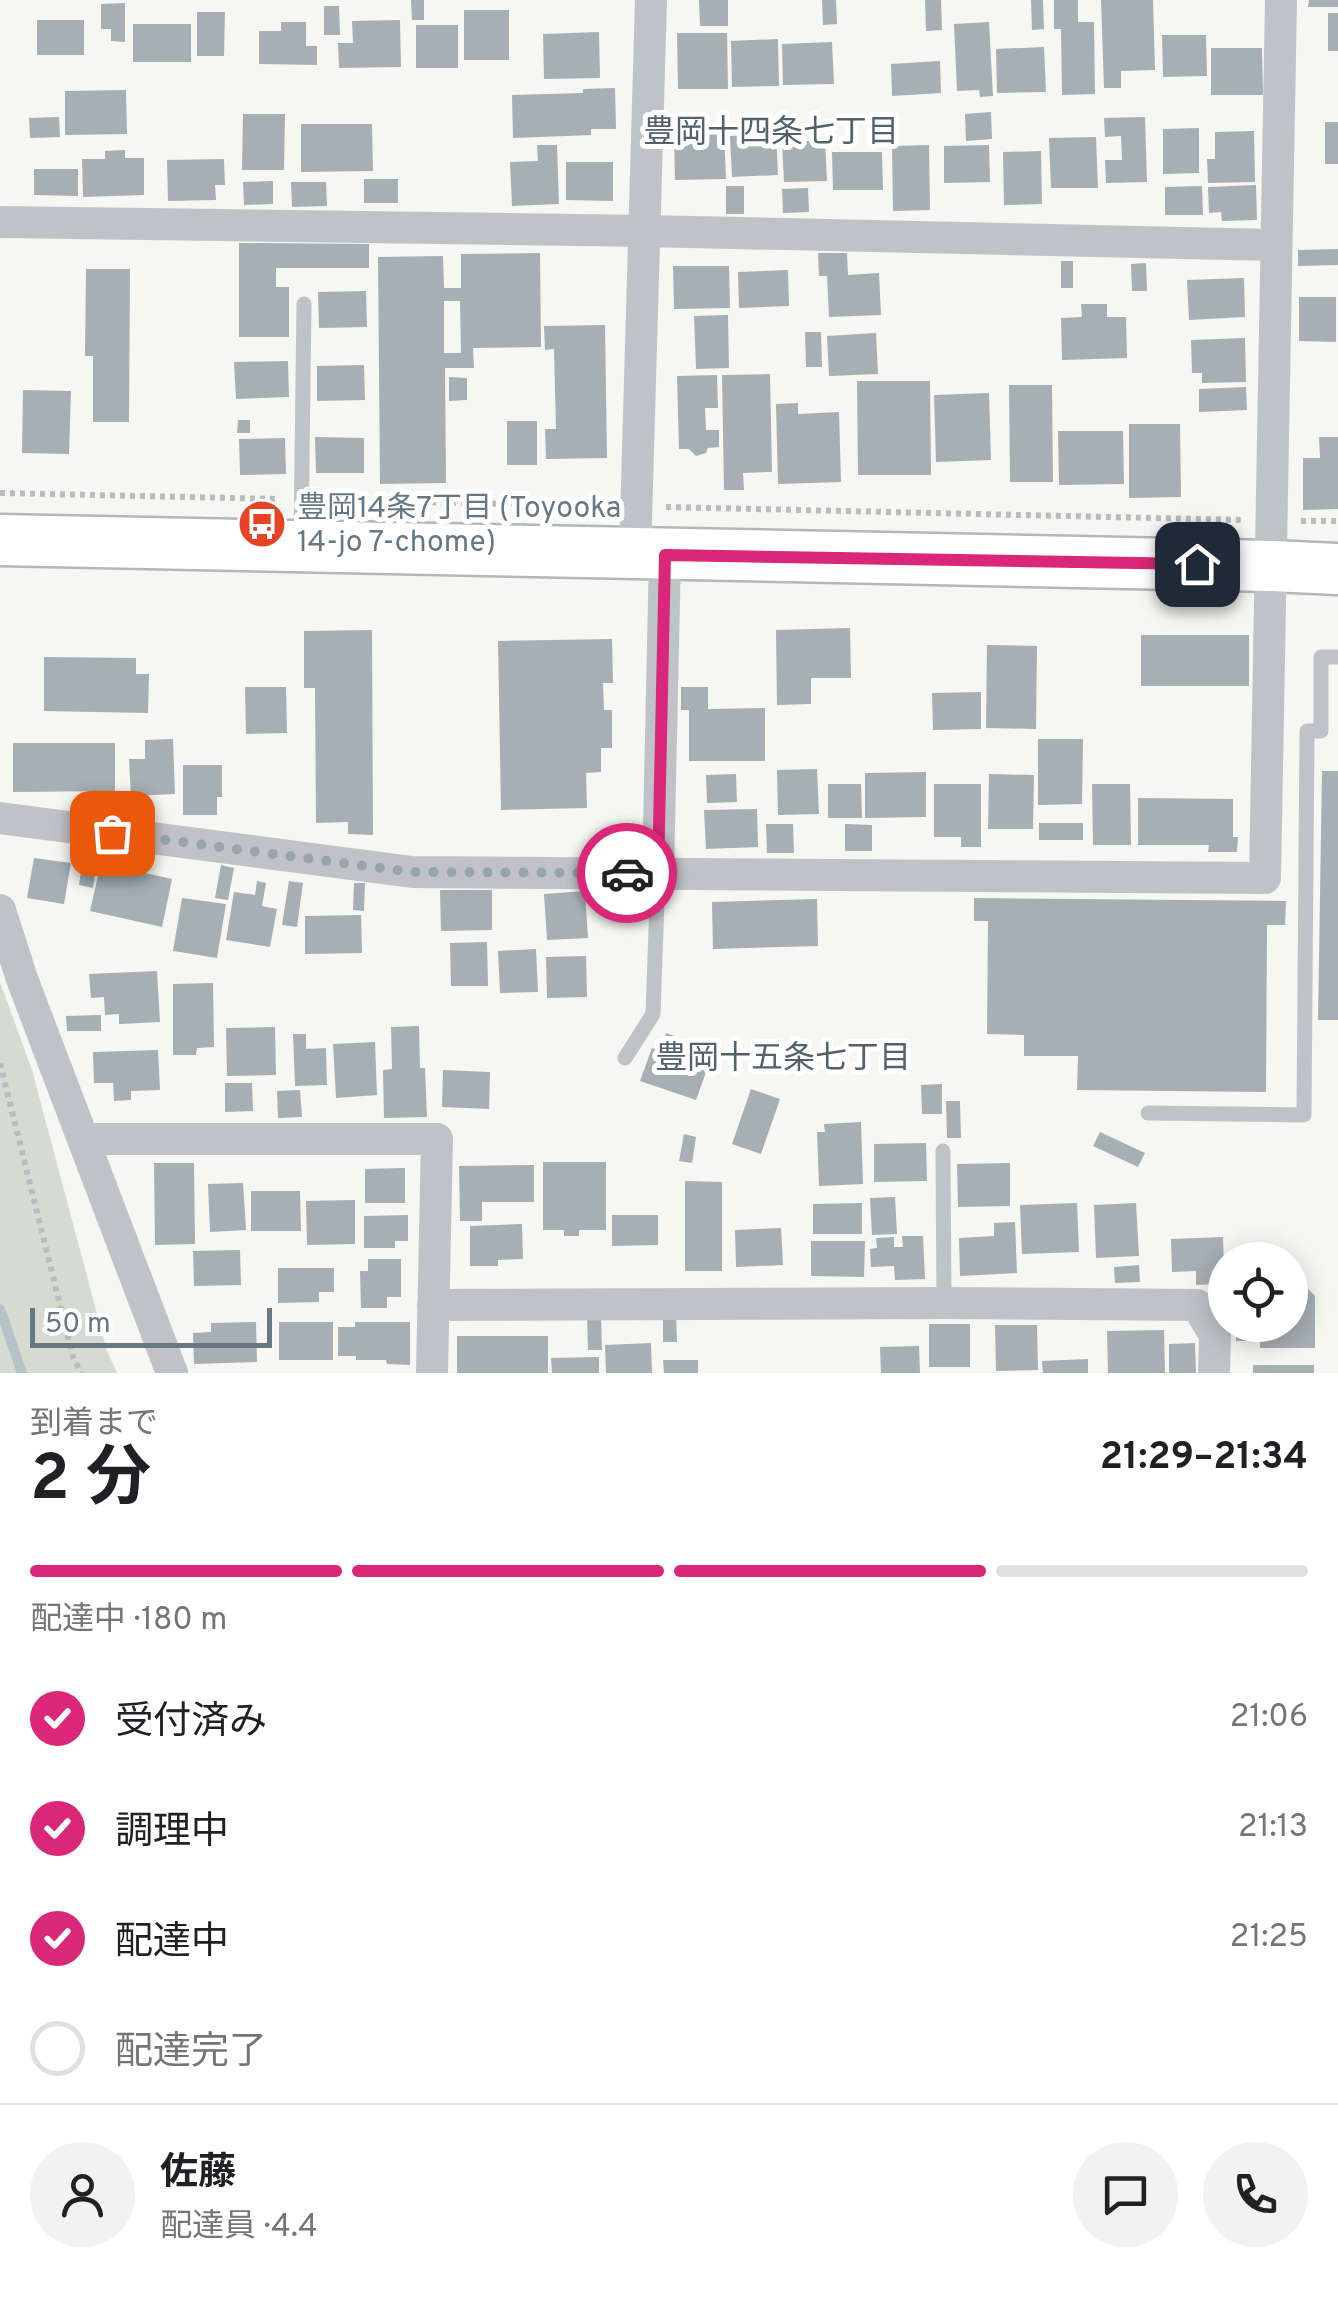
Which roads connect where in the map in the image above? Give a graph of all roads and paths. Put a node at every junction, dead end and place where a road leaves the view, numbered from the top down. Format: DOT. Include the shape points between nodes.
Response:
graph roads {
  1 [pos="651,0"];
  2 [pos="1281,0"];
  3 [pos="0,222"];
  4 [pos="646,231"];
  5 [pos="1276,245"];
  6 [pos="304,304"];
  7 [pos="0,540"];
  8 [pos="301,546"];
  9 [pos="650,555"];
  10 [pos="1272,566"];
  11 [pos="1338,569"];
  12 [pos="1338,657"];
  13 [pos="0,818"];
  14 [pos="658,873"];
  15 [pos="0,910"];
  16 [pos="625,1058"];
  17 [pos="0,1063"];
  18 [pos="1148,1114"];
  19 [pos="84,1139"];
  20 [pos="944,1151"];
  21 [pos="944,1303"];
  22 [pos="433,1304"];
  23 [pos="81,1373"];
  24 [pos="172,1373"];
  25 [pos="432,1373"];
  26 [pos="1214,1373"];
  1 -- 4 [label="street"];
  2 -- 5 [label="street"];
  3 -- 4 [label="street"];
  4 -- 5 [label="street"];
  4 -- 9 [label="street"];
  5 -- 10 [label="street"];
  6 -- 8 [label="lane"];
  7 -- 8 [label="main road"];
  8 -- 9 [label="main road"];
  9 -- 10 [label="main road"];
  9 -- 14 [label="street"];
  10 -- 11 [label="main road"];
  10 -- 14 [label="street" via="1265,878"];
  12 -- 18 [label="lane" via="1322,657 1321,731 1307,731 1304,1115"];
  13 -- 14 [label="street" via="412,872"];
  14 -- 16 [label="lane" via="653,1014"];
  15 -- 19 [label="street"];
  17 -- 23 [label="path"];
  19 -- 22 [label="street" via="436,1139"];
  19 -- 24 [label="street"];
  20 -- 21 [label="lane"];
  21 -- 22 [label="street"];
  21 -- 26 [label="street" via="1197,1305 1215,1335"];
  22 -- 25 [label="street"];
}
